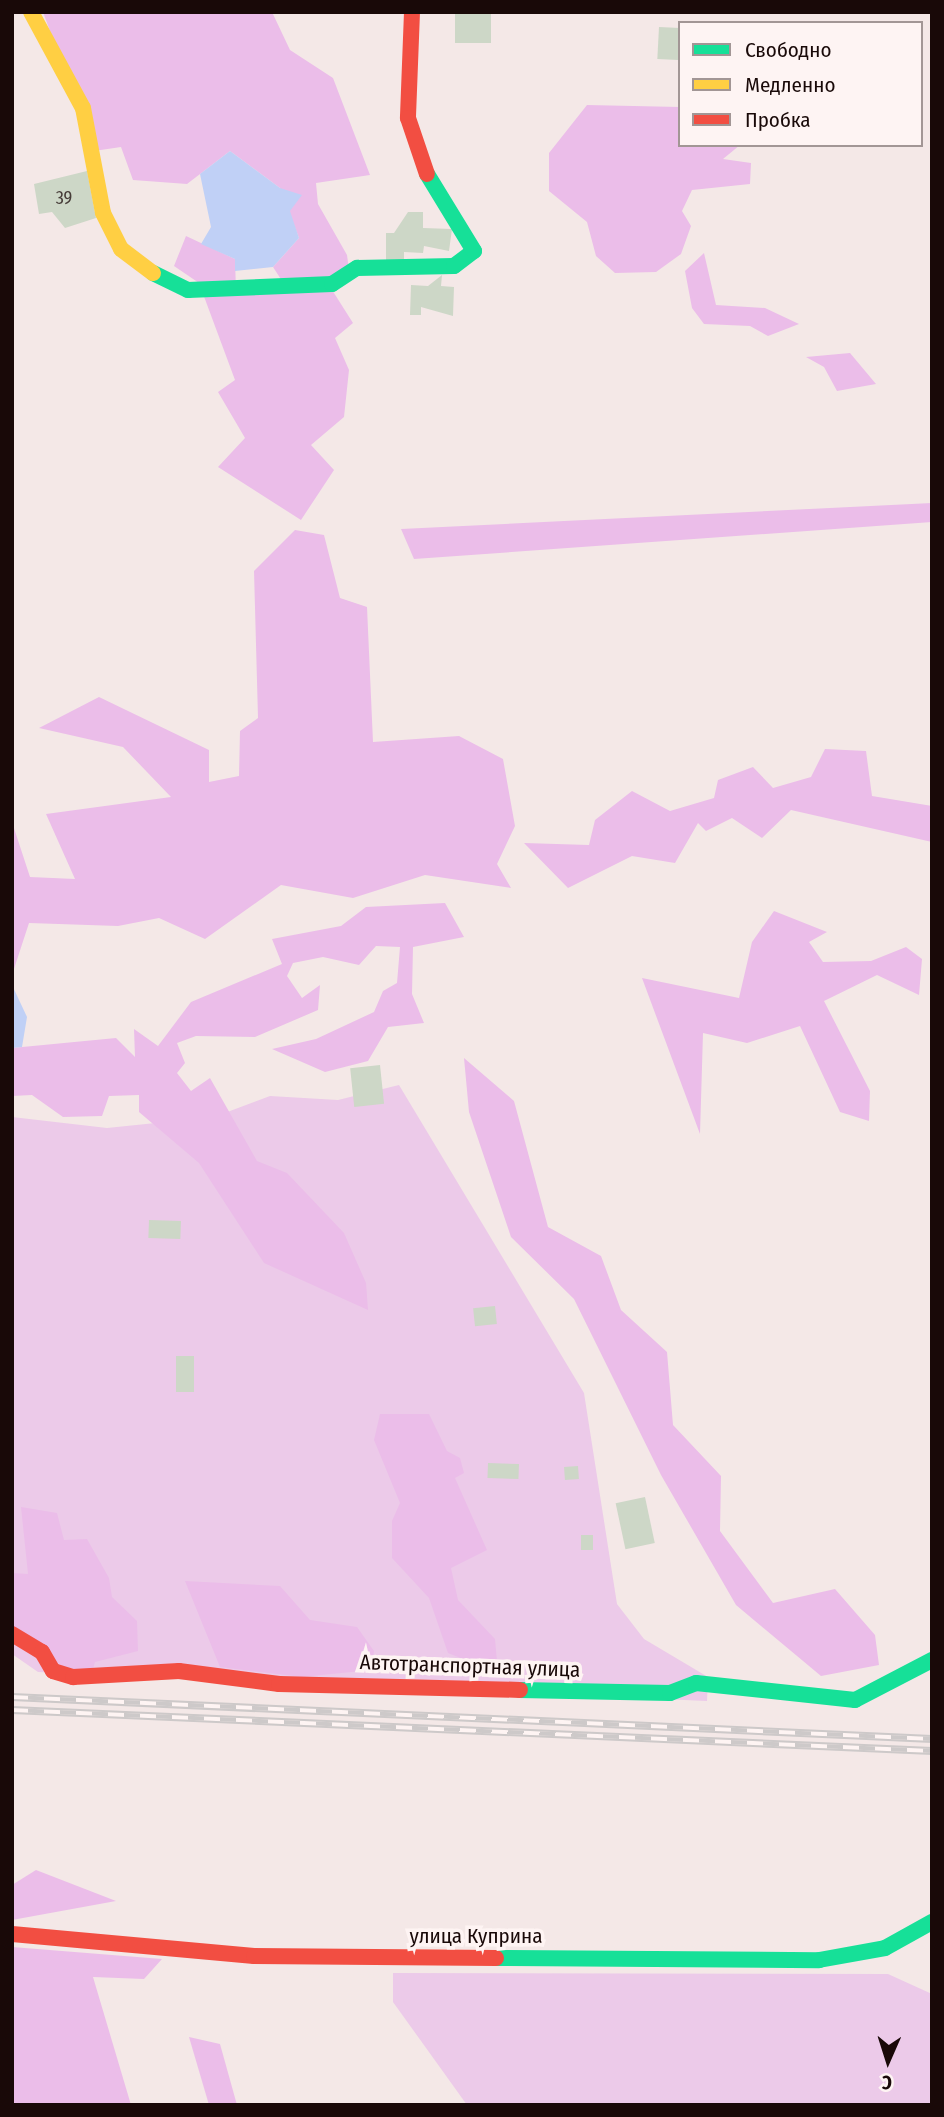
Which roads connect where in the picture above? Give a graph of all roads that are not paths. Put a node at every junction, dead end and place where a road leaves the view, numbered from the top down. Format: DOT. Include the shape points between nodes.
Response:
graph roads {
  1 [pos="32,12"];
  2 [pos="412,12"];
  3 [pos="12,1634"];
  4 [pos="932,1660"];
  5 [pos="932,1922"];
  6 [pos="12,1934"];
  1 -- 2 [label="street" via="83,108 103,213 121,249 148,271 188,290 332,284 357,268 411,273 454,266 474,251 420,162 408,118"];
  3 -- 4 [label="street, Автотранспортная улица" via="42,1652 53,1671 73,1677 179,1671 279,1684 670,1693 696,1683 855,1700"];
  5 -- 6 [label="street, улица Куприна" via="885,1948 819,1959 254,1956"];
}
